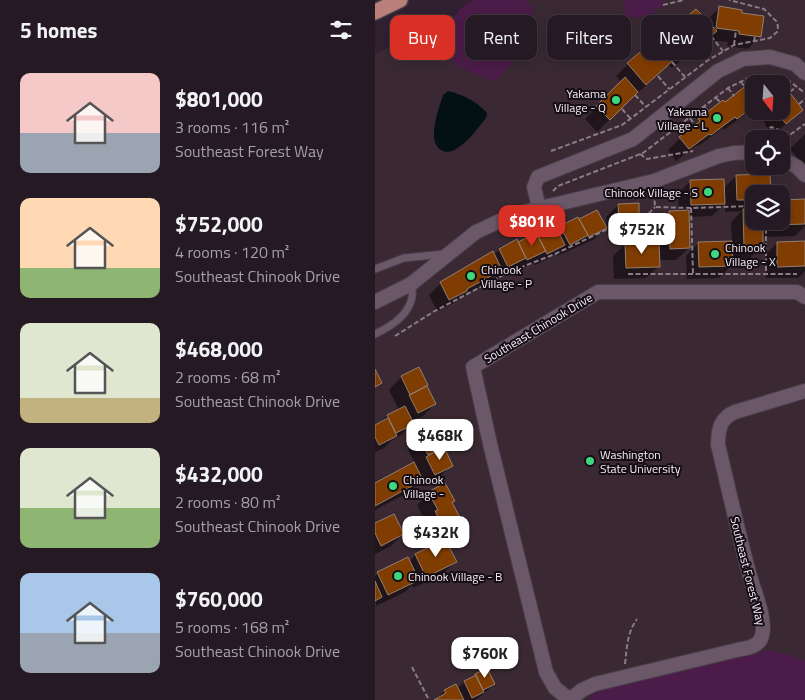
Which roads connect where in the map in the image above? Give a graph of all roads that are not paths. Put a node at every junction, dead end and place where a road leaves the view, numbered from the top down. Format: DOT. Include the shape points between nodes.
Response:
graph roads {
  1 [pos="399,0"];
  2 [pos="375,12"];
  3 [pos="805,73"];
  4 [pos="745,152"];
  5 [pos="790,163"];
  6 [pos="805,174"];
  7 [pos="539,208"];
  8 [pos="449,254"];
  9 [pos="375,269"];
  10 [pos="411,284"];
  11 [pos="805,297"];
  12 [pos="375,302"];
  13 [pos="375,334"];
  14 [pos="805,390"];
  15 [pos="570,700"];
  1 -- 2 [label="main road"];
  3 -- 7 [label="street" via="795,64 770,57 743,60 718,71 633,139 538,177 534,187"];
  4 -- 7 [label="street" via="719,156 654,181"];
  5 -- 6 [label="street"];
  7 -- 8 [label="street" via="515,214 476,232"];
  8 -- 9 [label="lane" via="404,258"];
  8 -- 10 [label="street"];
  10 -- 12 [label="street"];
  10 -- 13 [label="lane" via="412,298 404,314"];
  11 -- 15 [label="street, Southeast Chinook Drive" via="797,292 598,292 473,367 546,672 555,688"];
  14 -- 15 [label="street, Southeast Forest Way" via="727,415 719,430 718,445 763,625 759,642 587,686"];
}
